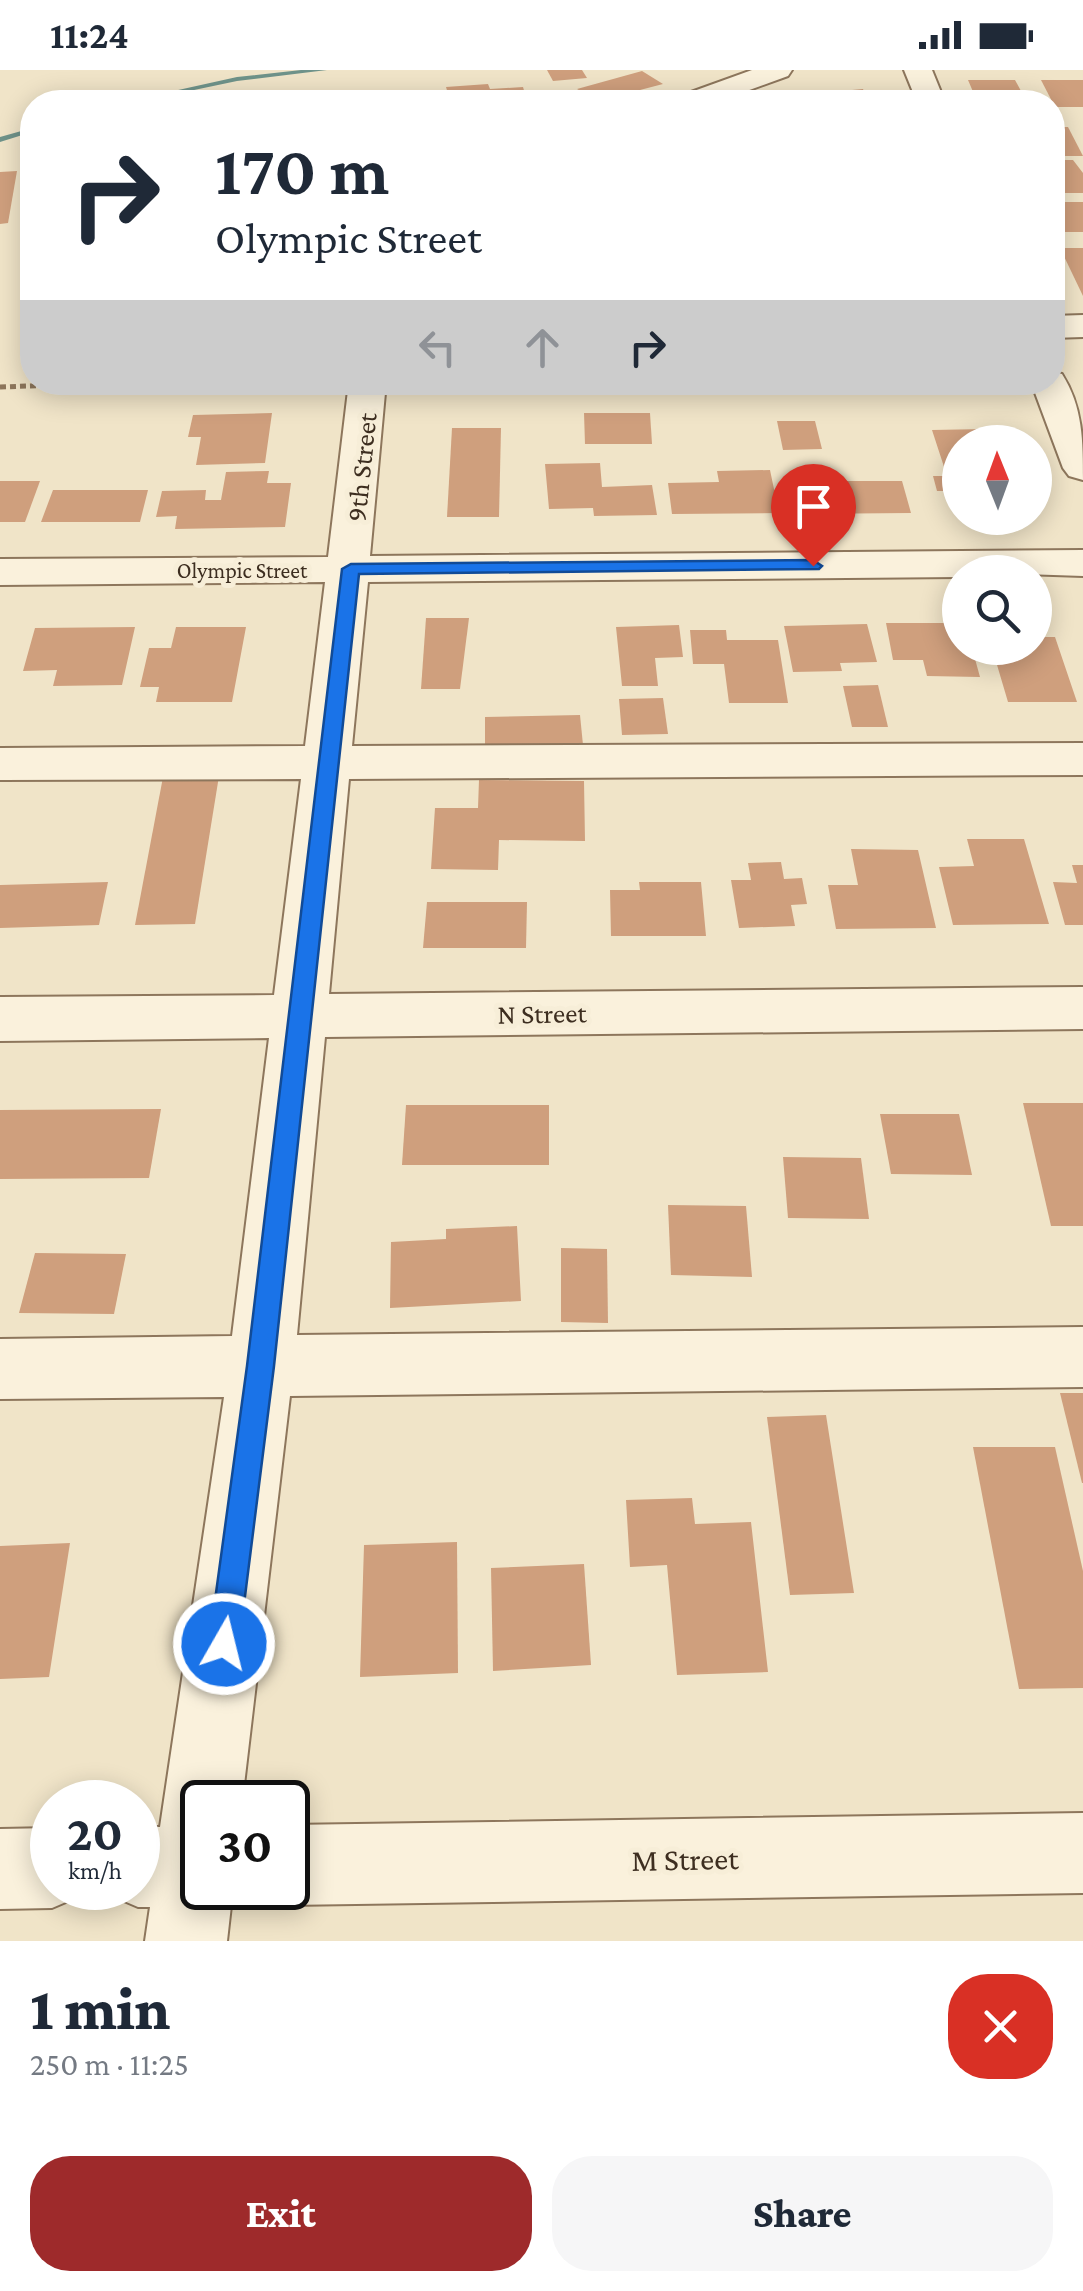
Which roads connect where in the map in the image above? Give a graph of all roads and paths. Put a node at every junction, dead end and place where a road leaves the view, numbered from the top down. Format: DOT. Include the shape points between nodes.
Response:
graph roads {
  1 [pos="778,70"];
  2 [pos="723,90"];
  3 [pos="367,395"];
  4 [pos="1054,395"];
  5 [pos="1083,468"];
  6 [pos="1083,563"];
  7 [pos="351,569"];
  8 [pos="0,572"];
  9 [pos="1083,760"];
  10 [pos="327,763"];
  11 [pos="0,764"];
  12 [pos="1083,1008"];
  13 [pos="298,1016"];
  14 [pos="0,1019"];
  15 [pos="1083,1358"];
  16 [pos="260,1366"];
  17 [pos="0,1369"];
  18 [pos="199,1780"];
  19 [pos="1083,1853"];
  20 [pos="310,1865"];
  21 [pos="30,1868"];
  22 [pos="0,1869"];
  1 -- 2 [label="street"];
  3 -- 7 [label="street, 9th Street"];
  4 -- 5 [label="street"];
  6 -- 7 [label="street, Olympic Street"];
  7 -- 8 [label="street, Olympic Street"];
  7 -- 10 [label="street, 9th Street"];
  9 -- 10 [label="street"];
  10 -- 11 [label="street"];
  10 -- 13 [label="street, 9th Street"];
  12 -- 13 [label="street, N Street"];
  13 -- 14 [label="street, N Street"];
  13 -- 16 [label="street, 9th Street"];
  15 -- 16 [label="street"];
  16 -- 17 [label="street"];
  16 -- 18 [label="street, 9th Street"];
  19 -- 20 [label="street, M Street"];
  21 -- 22 [label="street"];
}
